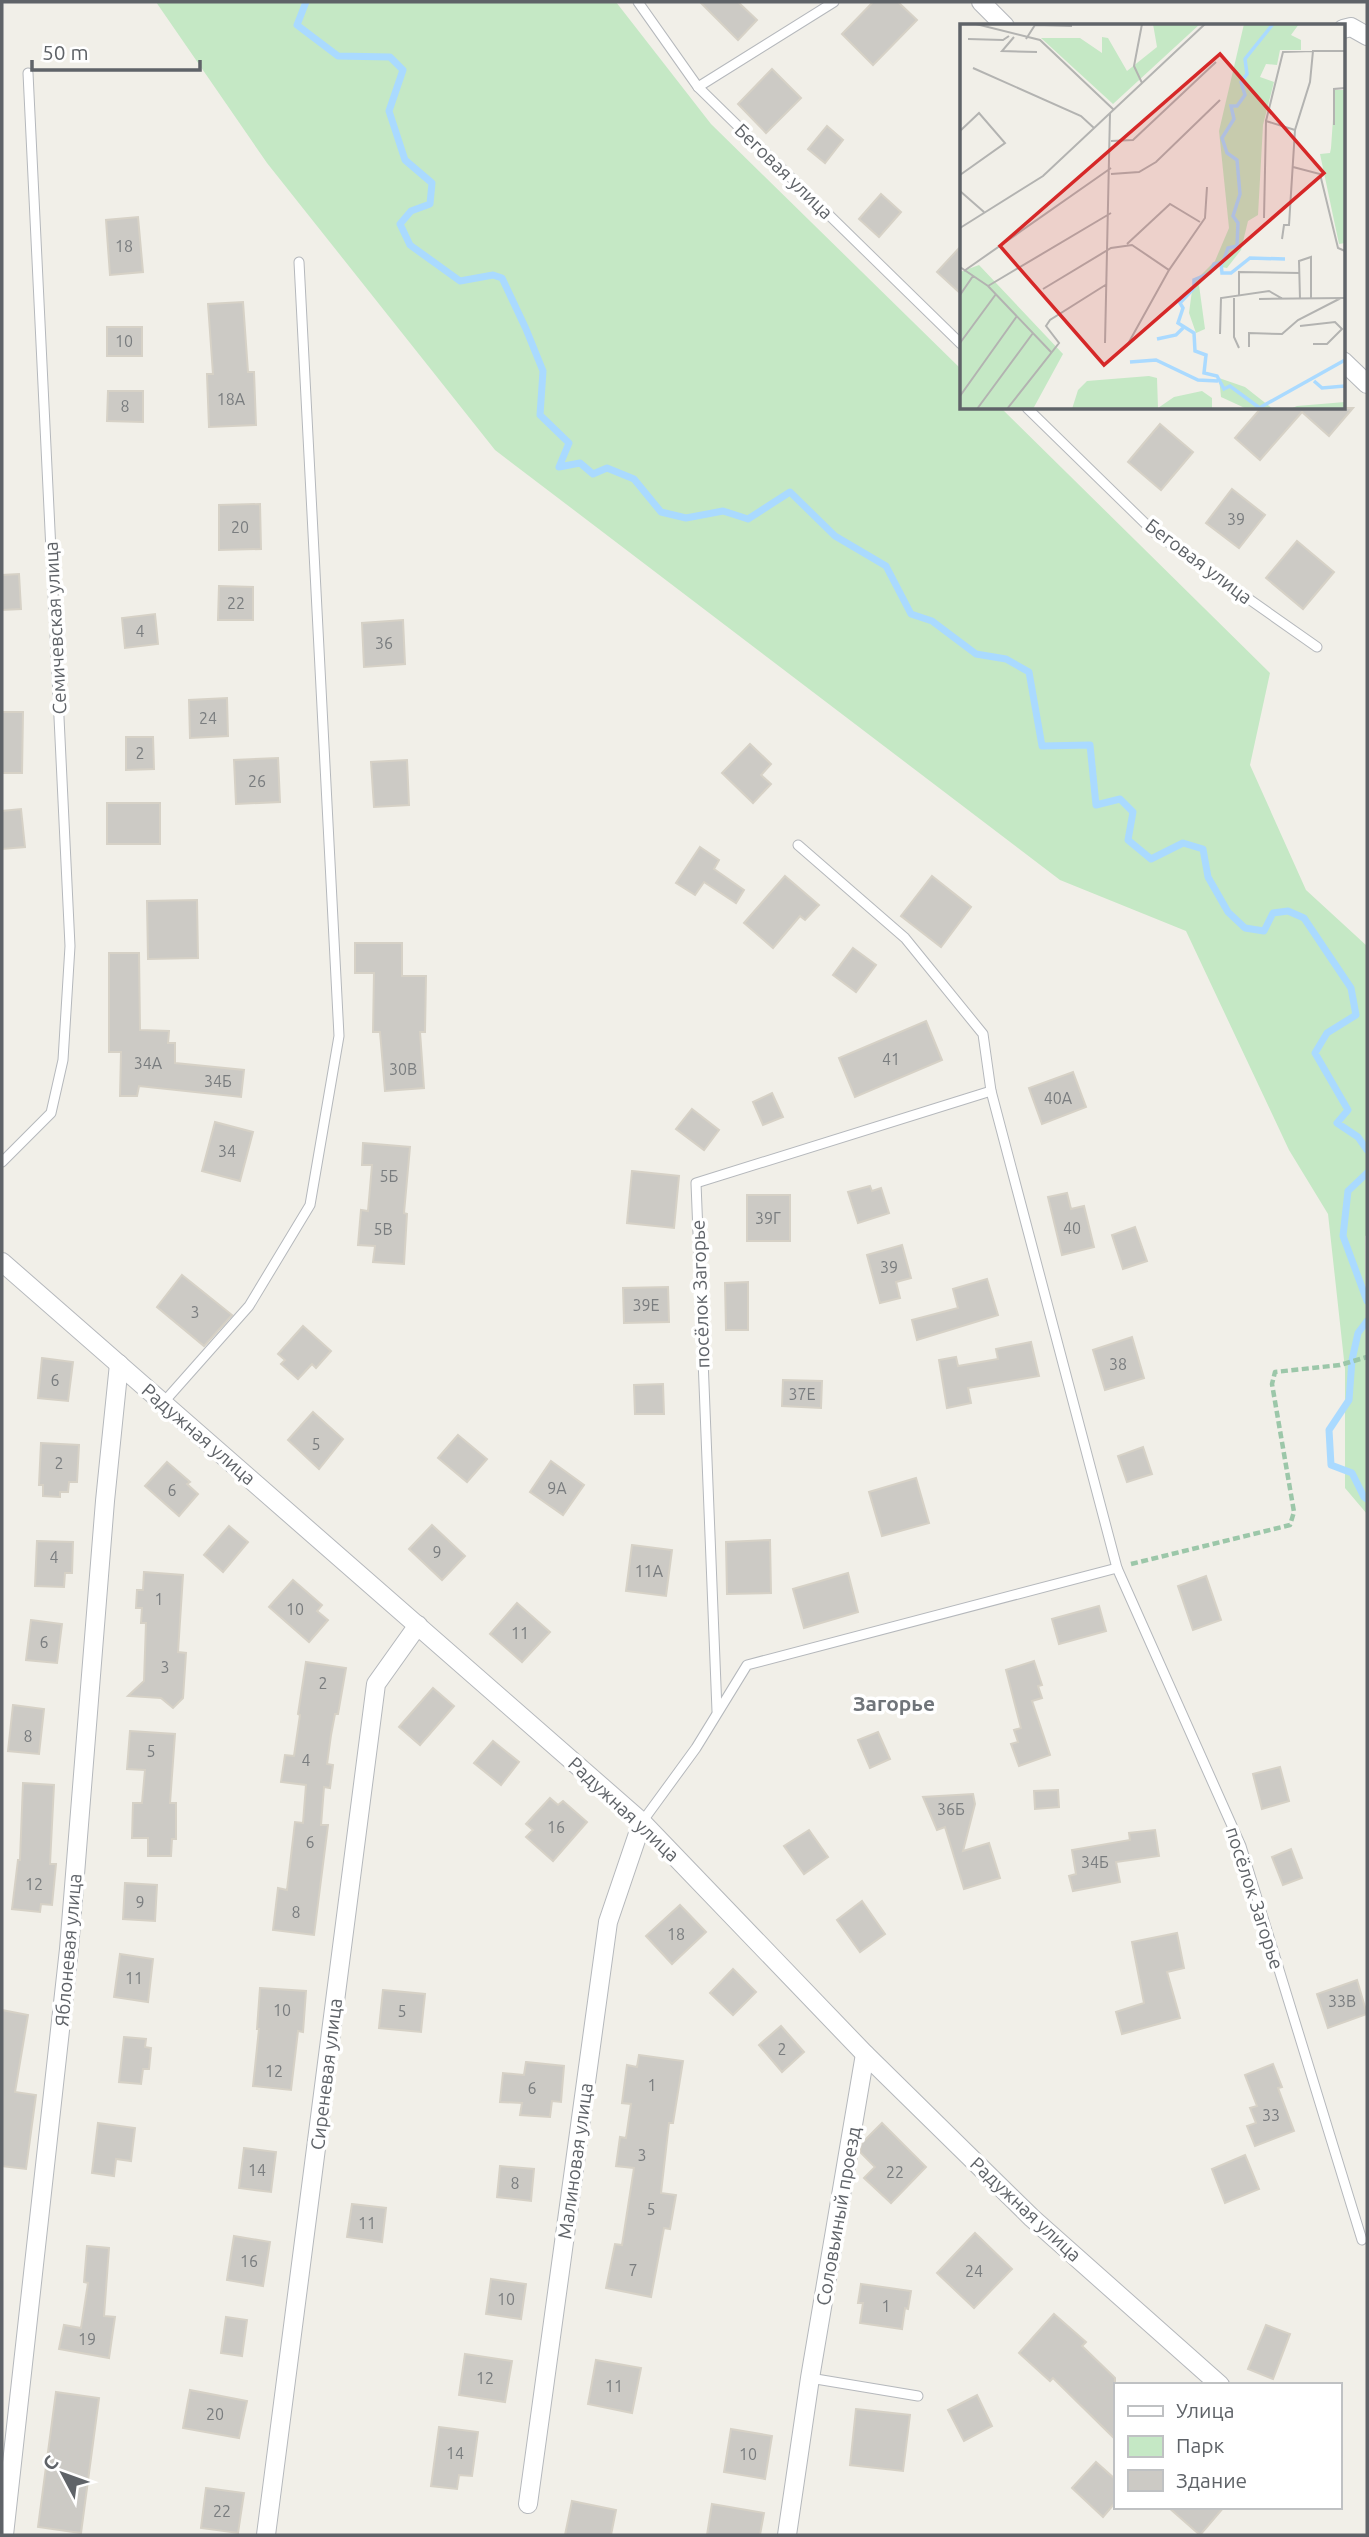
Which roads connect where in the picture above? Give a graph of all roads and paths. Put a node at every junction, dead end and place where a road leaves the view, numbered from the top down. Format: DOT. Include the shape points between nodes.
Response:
graph roads {
  1 [pos="638,2"];
  2 [pos="834,2"];
  3 [pos="981,2"];
  4 [pos="1003,24"];
  5 [pos="1344,29"];
  6 [pos="1367,36"];
  7 [pos="28,73"];
  8 [pos="698,87"];
  9 [pos="299,262"];
  10 [pos="960,343"];
  11 [pos="1344,362"];
  12 [pos="1367,384"];
  13 [pos="1029,410"];
  14 [pos="1317,647"];
  15 [pos="798,845"];
  16 [pos="991,1091"];
  17 [pos="2,1162"];
  18 [pos="2,1262"];
  19 [pos="1367,1357"];
  20 [pos="120,1364"];
  21 [pos="163,1403"];
  22 [pos="1117,1568"];
  23 [pos="418,1625"];
  24 [pos="718,1713"];
  25 [pos="642,1822"];
  26 [pos="865,2054"];
  27 [pos="1362,2241"];
  28 [pos="810,2378"];
  29 [pos="1218,2383"];
  30 [pos="918,2396"];
  31 [pos="528,2504"];
  32 [pos="4,2535"];
  33 [pos="266,2535"];
  34 [pos="788,2535"];
  1 -- 8 [label="lane, Беговая улица"];
  2 -- 8 [label="lane"];
  3 -- 4 [label="street"];
  5 -- 6 [label="street" via="1351,27"];
  7 -- 17 [label="lane, Семичевская улица" via="70,946 63,1059 51,1113"];
  8 -- 10 [label="lane, Беговая улица"];
  9 -- 21 [label="lane" via="339,1036 310,1205 249,1306"];
  11 -- 12 [label="street"];
  13 -- 14 [label="lane, Беговая улица" via="1156,533"];
  15 -- 16 [label="lane, посёлок Загорье" via="905,938 982,1034"];
  16 -- 22 [label="lane, посёлок Загорье"];
  16 -- 24 [label="lane, посёлок Загорье" via="696,1183"];
  18 -- 20 [label="street, Радужная улица"];
  19 -- 22 [label="path" via="1340,1365 1275,1372 1275,1408 1294,1512 1290,1525"];
  20 -- 21 [label="street, Радужная улица"];
  20 -- 32 [label="street, Яблоневая улица" via="104,1501 69,1949"];
  21 -- 23 [label="street, Радужная улица"];
  22 -- 24 [label="lane" via="747,1665"];
  22 -- 27 [label="lane, посёлок Загорье" via="1241,1846"];
  23 -- 25 [label="street, Радужная улица"];
  23 -- 33 [label="street, Сиреневая улица" via="376,1684"];
  24 -- 25 [label="lane"];
  25 -- 26 [label="street, Радужная улица"];
  25 -- 31 [label="street, Малиновая улица" via="608,1922"];
  26 -- 28 [label="street, Соловьиный проезд"];
  26 -- 29 [label="street, Радужная улица" via="1032,2218"];
  28 -- 30 [label="lane"];
  28 -- 34 [label="street, Соловьиный проезд"];
}
